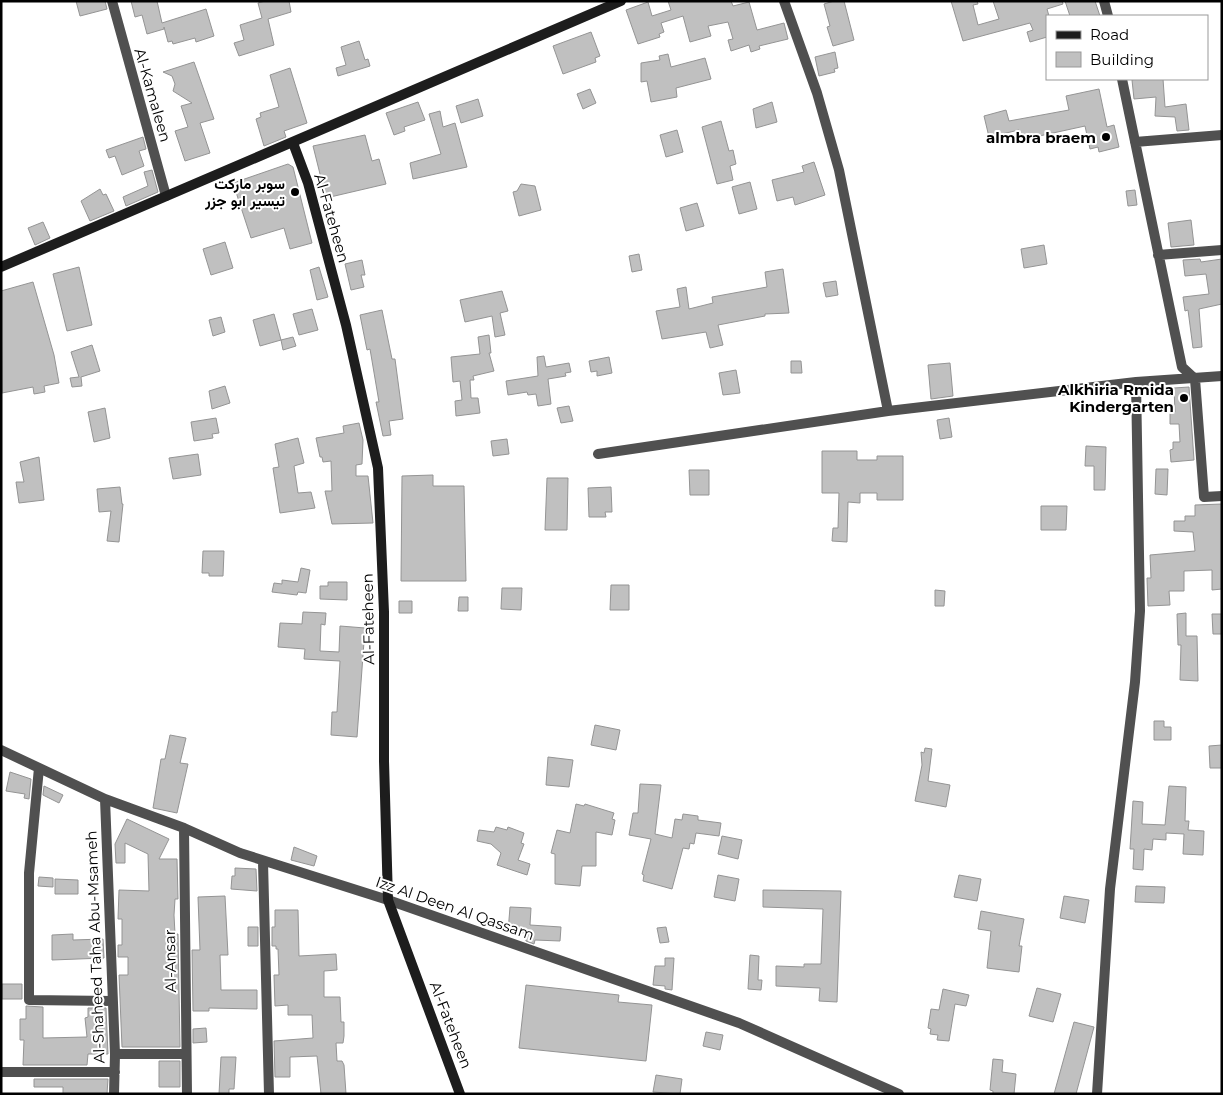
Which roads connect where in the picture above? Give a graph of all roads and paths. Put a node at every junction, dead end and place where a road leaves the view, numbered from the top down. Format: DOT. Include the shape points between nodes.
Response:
graph roads {
  1 [pos="112,1"];
  2 [pos="621,1"];
  3 [pos="784,1"];
  4 [pos="1104,1"];
  5 [pos="1108,15"];
  6 [pos="1122,80"];
  7 [pos="1222,135"];
  8 [pos="293,142"];
  9 [pos="1135,142"];
  10 [pos="166,196"];
  11 [pos="1222,250"];
  12 [pos="1158,254"];
  13 [pos="1,267"];
  14 [pos="1222,376"];
  15 [pos="1195,379"];
  16 [pos="1136,382"];
  17 [pos="888,411"];
  18 [pos="598,454"];
  19 [pos="1222,496"];
  20 [pos="1,750"];
  21 [pos="40,768"];
  22 [pos="105,799"];
  23 [pos="184,828"];
  24 [pos="263,862"];
  25 [pos="388,900"];
  26 [pos="112,1001"];
  27 [pos="115,1054"];
  28 [pos="186,1054"];
  29 [pos="1,1072"];
  30 [pos="115,1072"];
  31 [pos="114,1094"];
  32 [pos="187,1094"];
  33 [pos="269,1094"];
  34 [pos="460,1094"];
  35 [pos="899,1094"];
  36 [pos="1097,1094"];
  1 -- 10 [label="street, Al-Kamaleen"];
  2 -- 8 [label="street"];
  3 -- 17 [label="street" via="817,94 839,170"];
  4 -- 5 [label="street"];
  6 -- 9 [label="street"];
  7 -- 9 [label="street"];
  8 -- 10 [label="street"];
  8 -- 25 [label="street, Al-Fateheen" via="308,183 346,325 378,468 384,612"];
  9 -- 12 [label="street"];
  10 -- 13 [label="street"];
  11 -- 12 [label="street"];
  12 -- 15 [label="street" via="1182,367"];
  14 -- 15 [label="street"];
  15 -- 16 [label="street"];
  15 -- 19 [label="street" via="1204,497"];
  16 -- 17 [label="street"];
  16 -- 36 [label="street" via="1140,611 1134,692 1110,889"];
  17 -- 18 [label="street"];
  20 -- 21 [label="street, Izz Al Deen Al Qassam"];
  21 -- 22 [label="street, Izz Al Deen Al Qassam"];
  21 -- 26 [label="street" via="29,873 29,1000"];
  22 -- 23 [label="street, Izz Al Deen Al Qassam"];
  22 -- 26 [label="street, Al-Shaheed Taha Abu-Msameh"];
  23 -- 24 [label="street, Izz Al Deen Al Qassam"];
  23 -- 28 [label="street, Al-Ansar"];
  24 -- 25 [label="street, Izz Al Deen Al Qassam"];
  24 -- 33 [label="street"];
  25 -- 34 [label="street, Al-Fateheen"];
  25 -- 35 [label="street, Izz Al Deen Al Qassam" via="739,1023"];
  26 -- 27 [label="street, Al-Shaheed Taha Abu-Msameh"];
  27 -- 28 [label="street"];
  27 -- 30 [label="street, Al-Shaheed Taha Abu-Msameh"];
  28 -- 32 [label="street, Al-Ansar"];
  29 -- 30 [label="street"];
  30 -- 31 [label="street, Al-Shaheed Taha Abu-Msameh"];
}
